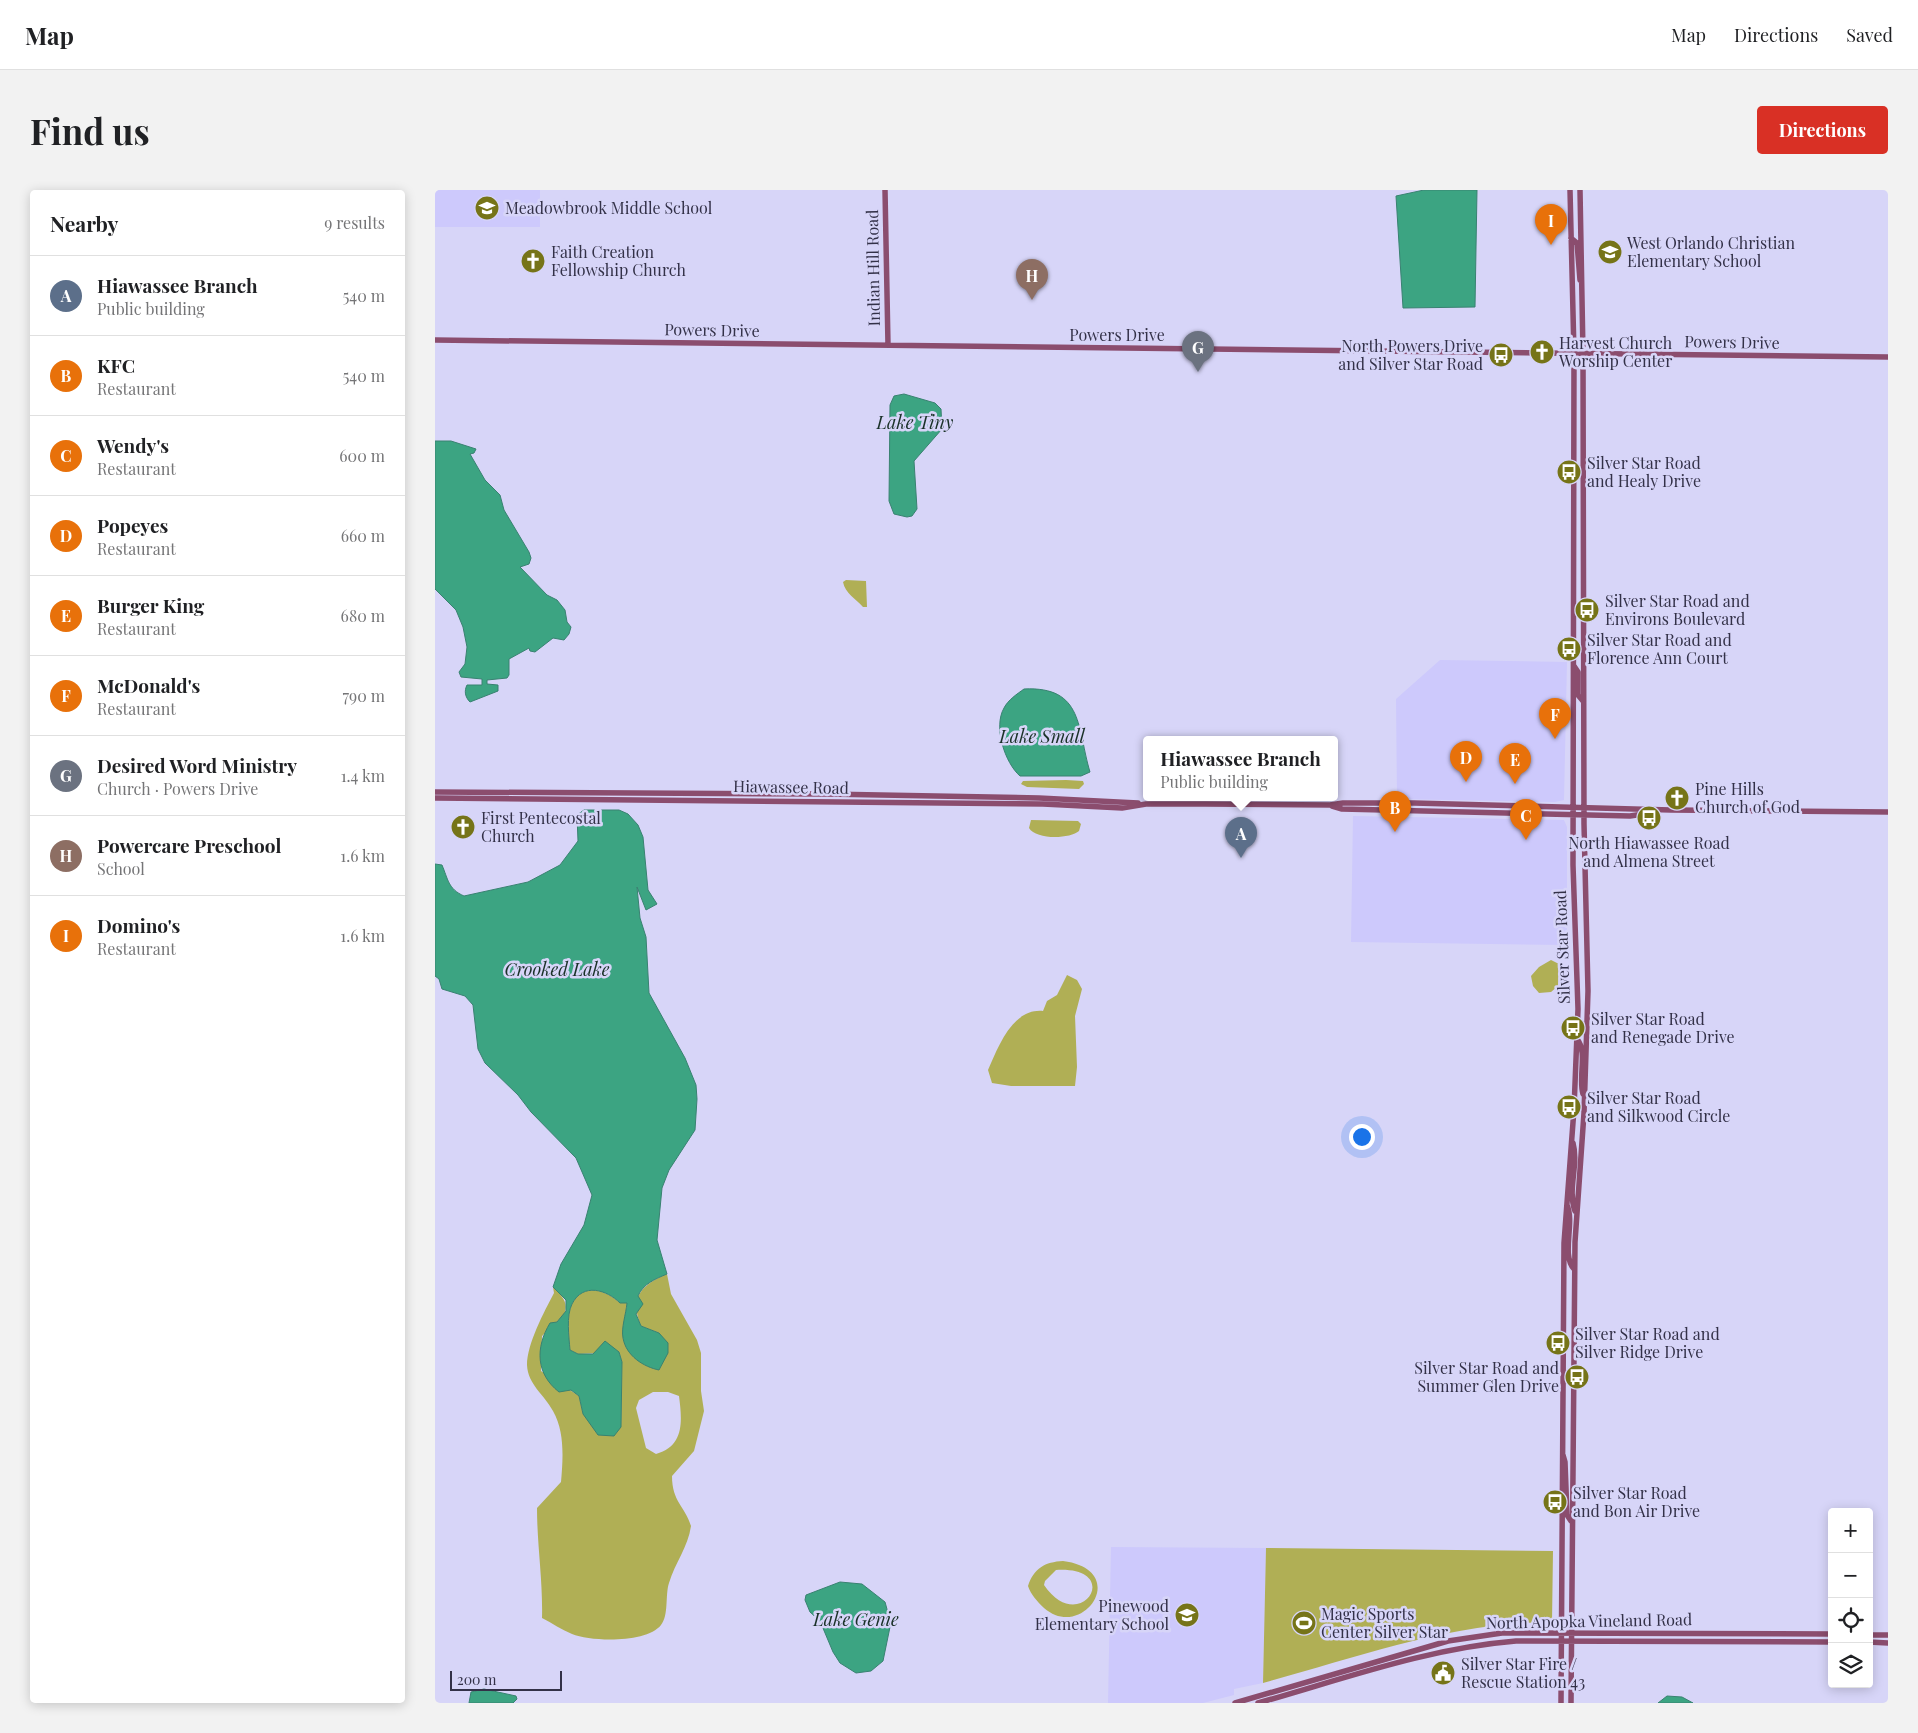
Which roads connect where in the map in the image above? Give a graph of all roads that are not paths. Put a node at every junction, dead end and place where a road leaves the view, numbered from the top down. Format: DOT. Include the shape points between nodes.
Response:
graph roads {
  1 [pos="885,190"];
  2 [pos="1570,190"];
  3 [pos="1580,190"];
  4 [pos="1571,238"];
  5 [pos="1582,287"];
  6 [pos="435,340"];
  7 [pos="888,345"];
  8 [pos="1574,353"];
  9 [pos="1583,353"];
  10 [pos="1888,357"];
  11 [pos="1574,666"];
  12 [pos="1583,702"];
  13 [pos="435,792"];
  14 [pos="435,798"];
  15 [pos="1146,804"];
  16 [pos="1330,806"];
  17 [pos="1574,806"];
  18 [pos="1584,807"];
  19 [pos="1671,810"];
  20 [pos="1888,812"];
  21 [pos="1574,815"];
  22 [pos="1584,815"];
  23 [pos="1577,1039"];
  24 [pos="1575,1083"];
  25 [pos="1585,1098"];
  26 [pos="1571,1140"];
  27 [pos="1582,1140"];
  28 [pos="1566,1203"];
  29 [pos="1576,1215"];
  30 [pos="1574,1268"];
  31 [pos="1562,1450"];
  32 [pos="1571,1521"];
  33 [pos="1561,1633"];
  34 [pos="1571,1634"];
  35 [pos="1828,1634"];
  36 [pos="1873,1635"];
  37 [pos="1888,1635"];
  38 [pos="1561,1641"];
  39 [pos="1571,1641"];
  40 [pos="1828,1642"];
  41 [pos="1873,1642"];
  42 [pos="1888,1643"];
  43 [pos="1235,1703"];
  44 [pos="1258,1703"];
  45 [pos="1561,1703"];
  46 [pos="1571,1703"];
  1 -- 7 [label="main road, Indian Hill Road"];
  2 -- 4 [label="main road, Silver Star Road"];
  3 -- 5 [label="main road, Silver Star Road"];
  4 -- 5 [label="main road" via="1577,243 1577,273"];
  4 -- 8 [label="main road, Silver Star Road"];
  5 -- 9 [label="main road, Silver Star Road"];
  6 -- 7 [label="main road, Powers Drive"];
  7 -- 8 [label="main road, Powers Drive"];
  8 -- 9 [label="main road, Powers Drive"];
  8 -- 11 [label="main road, Silver Star Road"];
  9 -- 10 [label="main road, Powers Drive"];
  9 -- 12 [label="main road, Silver Star Road"];
  11 -- 12 [label="main road" via="1578,672 1578,695"];
  11 -- 17 [label="main road, Silver Star Road"];
  12 -- 18 [label="main road, Silver Star Road"];
  13 -- 15 [label="main road, Hiawassee Road" via="1039,798"];
  14 -- 15 [label="main road, Hiawassee Road" via="1043,804 1122,808"];
  15 -- 16 [label="main road, Hiawassee Road"];
  16 -- 17 [label="main road, Hiawassee Road" via="1343,803"];
  16 -- 21 [label="main road, Hiawassee Road" via="1342,809"];
  17 -- 18 [label="main road, Hiawassee Road"];
  17 -- 21 [label="main road, Silver Star Road"];
  18 -- 19 [label="main road, Hiawassee Road"];
  18 -- 22 [label="main road, Silver Star Road"];
  19 -- 20 [label="main road, Hiawassee Road"];
  19 -- 22 [label="main road, Hiawassee Road" via="1630,816"];
  21 -- 22 [label="main road, Hiawassee Road"];
  21 -- 23 [label="main road, Silver Star Road"];
  22 -- 25 [label="main road, Silver Star Road" via="1588,990"];
  23 -- 24 [label="main road, Silver Star Road"];
  23 -- 25 [label="main road" via="1582,1048 1581,1085"];
  24 -- 26 [label="main road, Silver Star Road"];
  24 -- 27 [label="main road" via="1579,1096 1576,1130"];
  25 -- 27 [label="main road, Silver Star Road"];
  26 -- 28 [label="main road, Silver Star Road"];
  26 -- 29 [label="main road" via="1575,1152 1572,1202"];
  27 -- 29 [label="main road, Silver Star Road"];
  28 -- 30 [label="main road" via="1570,1213 1569,1261"];
  28 -- 31 [label="main road, Silver Star Road"];
  29 -- 30 [label="main road, Silver Star Road"];
  30 -- 32 [label="main road, Silver Star Road"];
  31 -- 32 [label="main road" via="1567,1515"];
  31 -- 33 [label="main road, Silver Star Road"];
  32 -- 34 [label="main road, Silver Star Road"];
  33 -- 34 [label="main road, North Apopka Vineland Road"];
  33 -- 38 [label="main road, Silver Star Road"];
  33 -- 43 [label="main road, North Apopka Vineland Road" via="1502,1634 1448,1642"];
  34 -- 35 [label="main road, North Apopka Vineland Road"];
  34 -- 39 [label="main road, Silver Star Road"];
  36 -- 37 [label="main road"];
  38 -- 39 [label="main road, North Apopka Vineland Road"];
  38 -- 44 [label="main road, North Apopka Vineland Road" via="1516,1641 1457,1648"];
  38 -- 45 [label="main road, Silver Star Road"];
  39 -- 40 [label="main road, North Apopka Vineland Road"];
  39 -- 46 [label="main road, Silver Star Road"];
  41 -- 42 [label="main road"];
}
